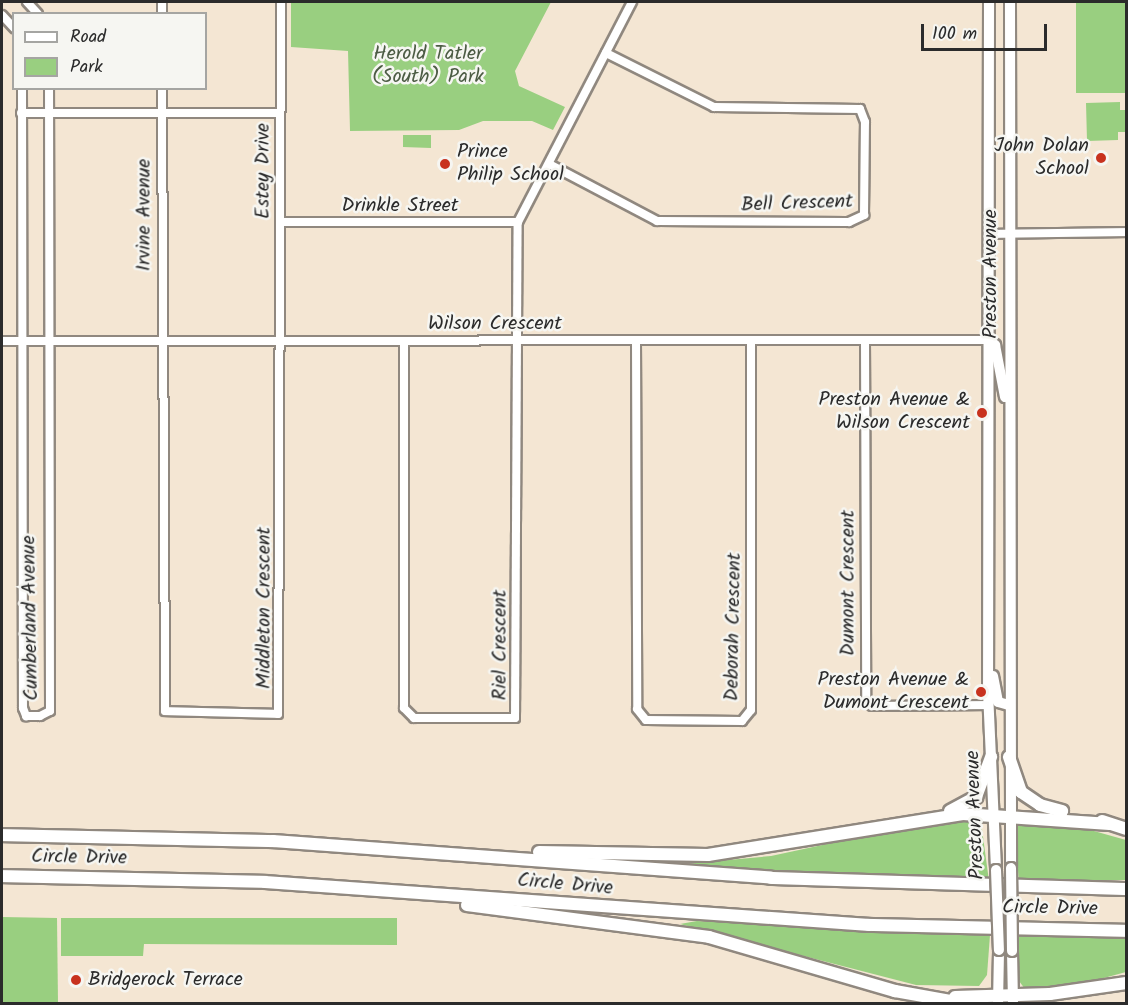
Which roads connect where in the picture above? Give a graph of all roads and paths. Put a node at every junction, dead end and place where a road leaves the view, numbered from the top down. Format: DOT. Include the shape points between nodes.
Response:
graph roads {
  1 [pos="281,2"];
  2 [pos="632,2"];
  3 [pos="989,2"];
  4 [pos="1010,2"];
  5 [pos="606,53"];
  6 [pos="22,90"];
  7 [pos="49,90"];
  8 [pos="162,90"];
  9 [pos="21,112"];
  10 [pos="50,112"];
  11 [pos="162,112"];
  12 [pos="280,112"];
  13 [pos="549,164"];
  14 [pos="281,222"];
  15 [pos="518,222"];
  16 [pos="1126,232"];
  17 [pos="989,234"];
  18 [pos="1009,234"];
  19 [pos="1010,325"];
  20 [pos="22,340"];
  21 [pos="518,340"];
  22 [pos="866,340"];
  23 [pos="988,340"];
  24 [pos="2,341"];
  25 [pos="50,341"];
  26 [pos="162,341"];
  27 [pos="281,341"];
  28 [pos="404,341"];
  29 [pos="636,341"];
  30 [pos="751,341"];
  31 [pos="1007,403"];
  32 [pos="989,661"];
  33 [pos="989,705"];
  34 [pos="1009,705"];
  35 [pos="991,757"];
  36 [pos="1009,757"];
  37 [pos="995,814"];
  38 [pos="1010,815"];
  39 [pos="926,818"];
  40 [pos="1110,824"];
  41 [pos="1126,830"];
  42 [pos="2,835"];
  43 [pos="354,847"];
  44 [pos="2,876"];
  45 [pos="359,889"];
  46 [pos="1126,889"];
  47 [pos="1126,931"];
  48 [pos="1126,983"];
  49 [pos="1050,994"];
  50 [pos="924,996"];
  51 [pos="998,999"];
  52 [pos="1013,999"];
  53 [pos="968,1004"];
  54 [pos="1033,1004"];
  1 -- 12 [label="street, Estey Drive"];
  2 -- 5 [label="street"];
  3 -- 17 [label="main road, Preston Avenue"];
  4 -- 18 [label="main road, Preston Avenue"];
  5 -- 13 [label="street"];
  5 -- 13 [label="street, Bell Crescent" via="714,107 860,109 865,118 864,215 849,222 657,220"];
  6 -- 9 [label="street, Cumberland Avenue"];
  7 -- 10 [label="street, Cumberland Avenue"];
  8 -- 11 [label="street, Irvine Avenue"];
  9 -- 10 [label="street"];
  9 -- 20 [label="street, Cumberland Avenue"];
  10 -- 11 [label="street"];
  10 -- 25 [label="street, Cumberland Avenue"];
  11 -- 12 [label="street"];
  11 -- 26 [label="street, Irvine Avenue"];
  12 -- 14 [label="street, Estey Drive"];
  13 -- 15 [label="street"];
  14 -- 15 [label="street, Drinkle Street"];
  14 -- 27 [label="street, Estey Drive"];
  15 -- 21 [label="street"];
  16 -- 18 [label="street"];
  17 -- 18 [label="street"];
  17 -- 23 [label="main road, Preston Avenue"];
  18 -- 19 [label="main road, Preston Avenue"];
  19 -- 23 [label="main road"];
  19 -- 31 [label="main road, Preston Avenue"];
  20 -- 24 [label="street, Wilson Crescent"];
  20 -- 25 [label="street, Wilson Crescent"];
  20 -- 25 [label="street, Cumberland Avenue" via="23,708 26,716 40,717 50,711"];
  21 -- 28 [label="street, Wilson Crescent"];
  21 -- 28 [label="street, Riel Crescent" via="515,718 414,718 404,708"];
  21 -- 29 [label="street, Wilson Crescent"];
  22 -- 23 [label="street, Wilson Crescent"];
  22 -- 30 [label="street, Wilson Crescent"];
  22 -- 33 [label="street, Dumont Crescent" via="866,700 872,706"];
  23 -- 31 [label="main road, Preston Avenue" via="995,345"];
  23 -- 32 [label="main road, Preston Avenue"];
  25 -- 26 [label="street, Wilson Crescent"];
  26 -- 27 [label="street, Wilson Crescent"];
  26 -- 27 [label="street, Middleton Crescent" via="165,711 268,715 278,714 282,699"];
  27 -- 28 [label="street, Wilson Crescent"];
  29 -- 30 [label="street, Wilson Crescent"];
  29 -- 30 [label="street, Deborah Crescent" via="637,709 646,720 742,721 750,710"];
  31 -- 34 [label="main road, Preston Avenue"];
  32 -- 33 [label="main road, Preston Avenue"];
  32 -- 34 [label="main road, Preston Avenue" via="998,702"];
  33 -- 35 [label="main road, Preston Avenue"];
  34 -- 36 [label="main road, Preston Avenue"];
  35 -- 37 [label="main road, Preston Avenue"];
  35 -- 39 [label="highway" via="976,797 960,809"];
  36 -- 38 [label="main road, Preston Avenue"];
  36 -- 40 [label="highway" via="1016,784 1026,796"];
  37 -- 38 [label="highway"];
  37 -- 39 [label="highway"];
  37 -- 51 [label="main road, Preston Avenue, bridge"];
  38 -- 40 [label="highway"];
  38 -- 52 [label="main road, Preston Avenue, bridge"];
  39 -- 43 [label="highway" via="708,855"];
  40 -- 41 [label="highway"];
  42 -- 43 [label="highway, Circle Drive"];
  43 -- 46 [label="highway, Circle Drive" via="771,879"];
  44 -- 45 [label="highway, Circle Drive"];
  45 -- 47 [label="highway, Circle Drive" via="869,925"];
  45 -- 50 [label="highway" via="709,937"];
  48 -- 49 [label="highway"];
  49 -- 52 [label="highway"];
  49 -- 54 [label="highway"];
  50 -- 51 [label="highway"];
  50 -- 53 [label="highway"];
  51 -- 52 [label="highway"];
}
